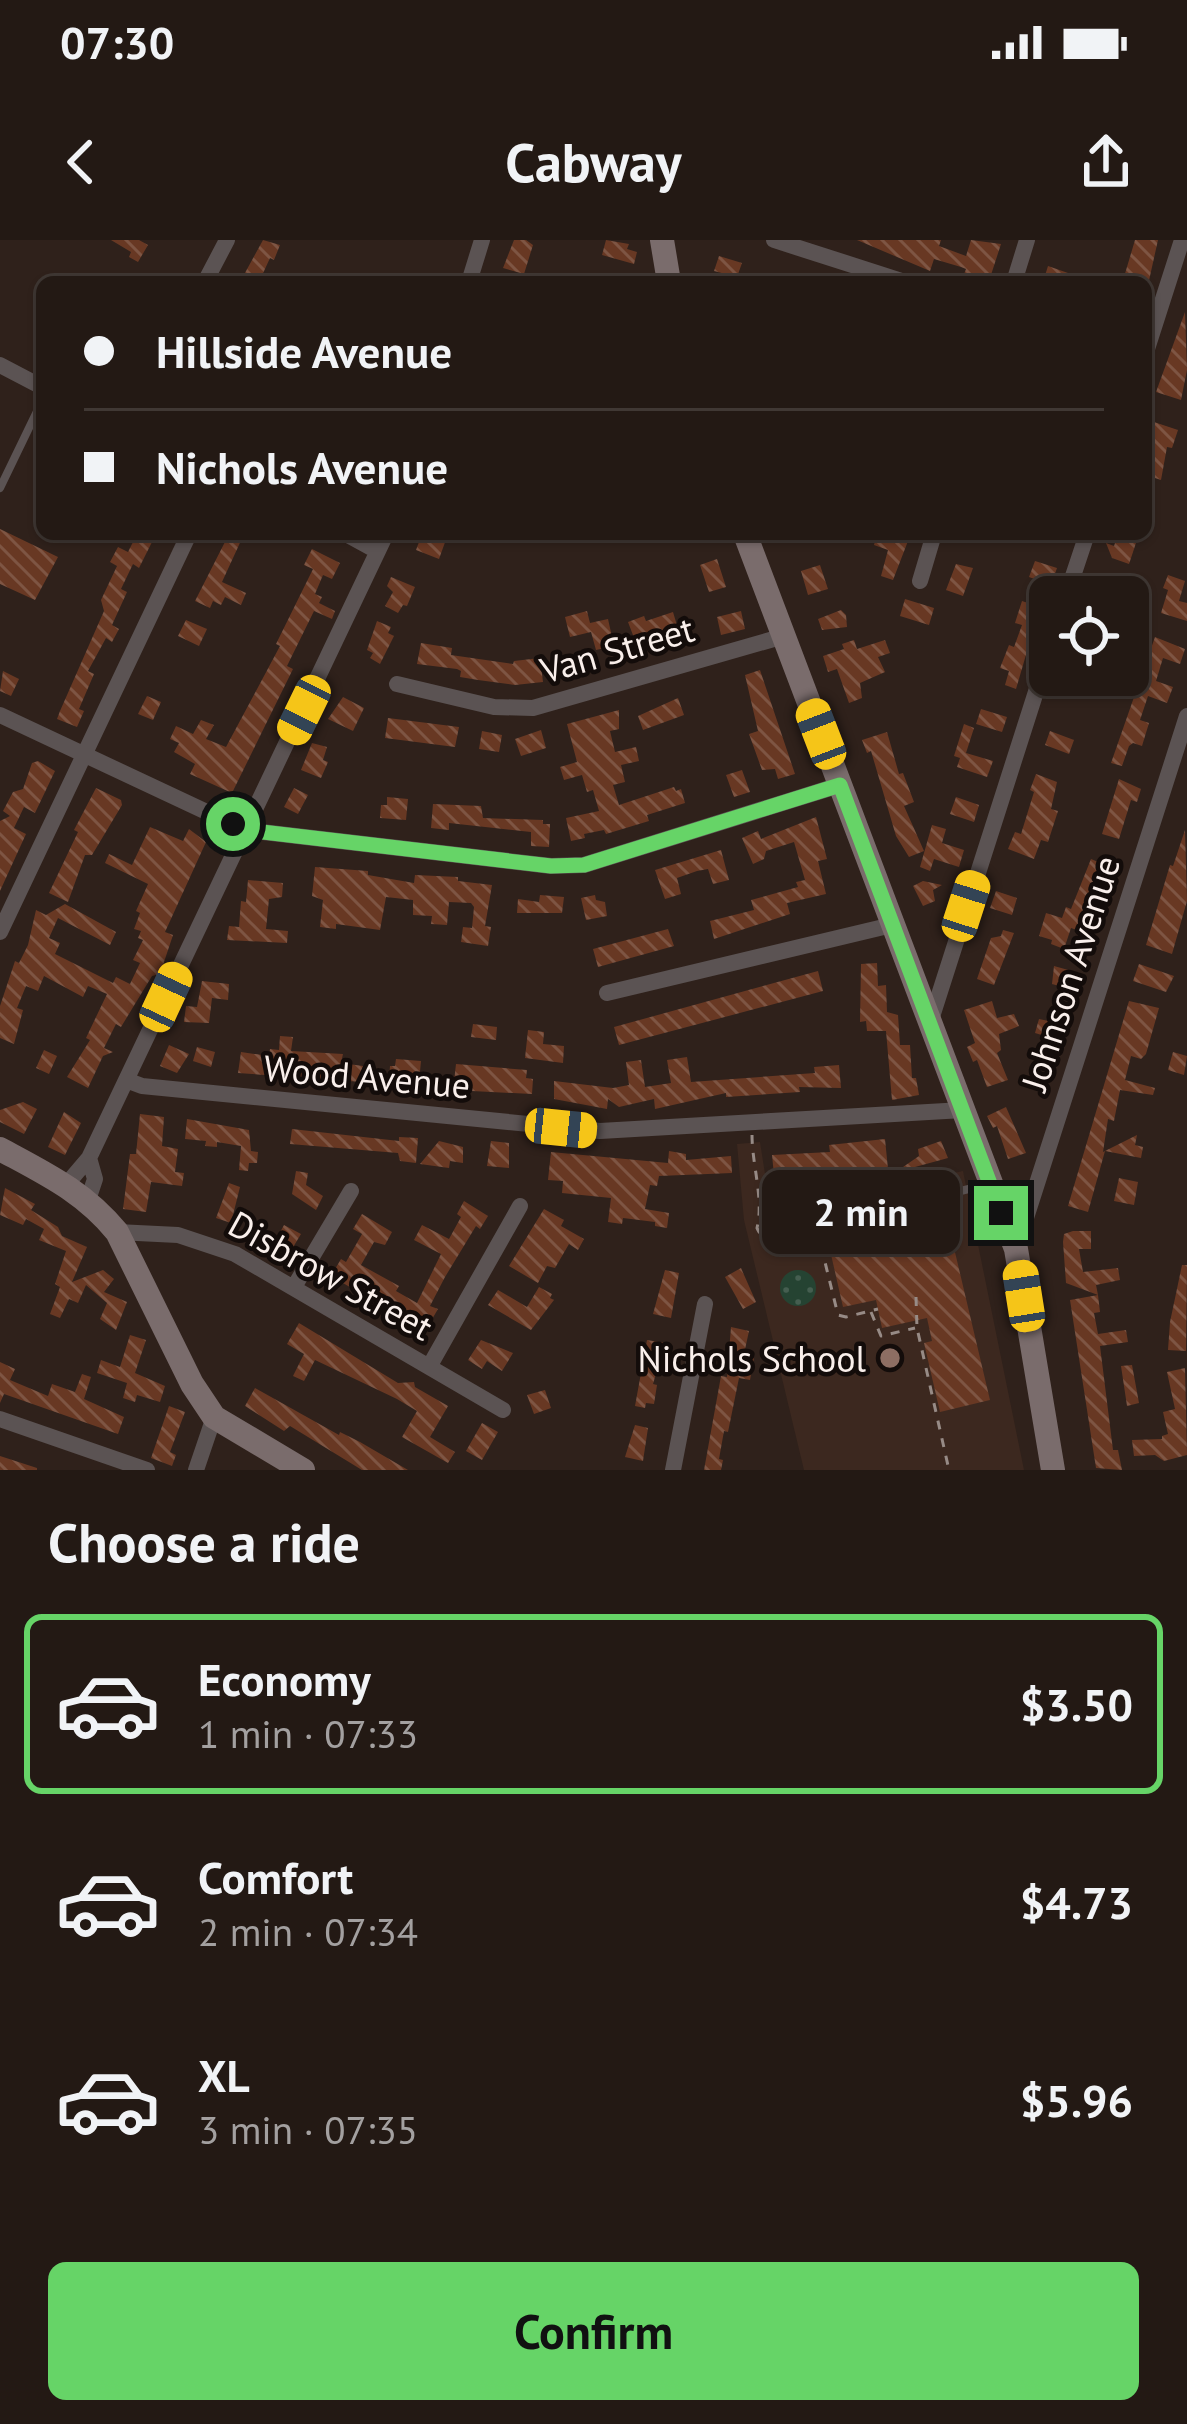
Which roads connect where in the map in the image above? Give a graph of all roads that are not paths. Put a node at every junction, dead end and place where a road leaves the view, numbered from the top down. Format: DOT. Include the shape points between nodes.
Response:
graph roads {
  1 [pos="227,240"];
  2 [pos="482,240"];
  3 [pos="662,240"];
  4 [pos="773,240"];
  5 [pos="1027,240"];
  6 [pos="1182,240"];
  7 [pos="208,276"];
  8 [pos="471,276"];
  9 [pos="668,276"];
  10 [pos="886,276"];
  11 [pos="1016,276"];
  12 [pos="1152,333"];
  13 [pos="0,365"];
  14 [pos="36,384"];
  15 [pos="36,413"];
  16 [pos="0,488"];
  17 [pos="186,540"];
  18 [pos="357,540"];
  19 [pos="383,540"];
  20 [pos="748,540"];
  21 [pos="932,540"];
  22 [pos="1085,540"];
  23 [pos="377,551"];
  24 [pos="1073,576"];
  25 [pos="920,581"];
  26 [pos="784,636"];
  27 [pos="397,684"];
  28 [pos="1034,696"];
  29 [pos="0,715"];
  30 [pos="1187,716"];
  31 [pos="85,755"];
  32 [pos="840,785"];
  33 [pos="245,830"];
  34 [pos="892,925"];
  35 [pos="0,932"];
  36 [pos="607,993"];
  37 [pos="930,1023"];
  38 [pos="126,1080"];
  39 [pos="963,1111"];
  40 [pos="0,1149"];
  41 [pos="88,1159"];
  42 [pos="991,1184"];
  43 [pos="66,1185"];
  44 [pos="351,1191"];
  45 [pos="88,1200"];
  46 [pos="520,1206"];
  47 [pos="118,1232"];
  48 [pos="778,1236"];
  49 [pos="1016,1249"];
  50 [pos="294,1287"];
  51 [pos="706,1304"];
  52 [pos="429,1367"];
  53 [pos="503,1410"];
  54 [pos="214,1418"];
  55 [pos="0,1419"];
  56 [pos="147,1470"];
  57 [pos="196,1470"];
  58 [pos="303,1470"];
  59 [pos="674,1470"];
  60 [pos="1053,1470"];
  1 -- 7 [label="street"];
  2 -- 8 [label="street"];
  3 -- 9 [label="main road"];
  4 -- 10 [label="street"];
  5 -- 11 [label="street"];
  6 -- 12 [label="street"];
  13 -- 14 [label="street"];
  15 -- 16 [label="lane"];
  17 -- 31 [label="street"];
  18 -- 23 [label="street"];
  19 -- 23 [label="street"];
  20 -- 26 [label="main road"];
  21 -- 25 [label="street"];
  22 -- 24 [label="street"];
  23 -- 33 [label="street"];
  26 -- 27 [label="street, Van Street" via="532,708"];
  26 -- 32 [label="main road"];
  28 -- 37 [label="street"];
  29 -- 31 [label="street"];
  30 -- 49 [label="street, Johnson Avenue"];
  31 -- 33 [label="street"];
  31 -- 35 [label="street"];
  32 -- 33 [label="street" via="584,865"];
  32 -- 34 [label="main road"];
  33 -- 38 [label="street"];
  34 -- 36 [label="street"];
  34 -- 37 [label="main road"];
  37 -- 39 [label="main road"];
  38 -- 39 [label="street, Wood Avenue" via="600,1132"];
  38 -- 41 [label="street"];
  39 -- 42 [label="main road"];
  40 -- 43 [label="main road"];
  41 -- 43 [label="street"];
  41 -- 45 [label="street" via="95,1179"];
  42 -- 48 [label="lane"];
  42 -- 49 [label="main road"];
  43 -- 45 [label="main road"];
  44 -- 50 [label="street"];
  45 -- 47 [label="main road"];
  46 -- 52 [label="street"];
  47 -- 50 [label="street, Disbrow Street" via="216,1245"];
  47 -- 54 [label="main road"];
  49 -- 60 [label="main road"];
  50 -- 52 [label="street, Disbrow Street"];
  51 -- 59 [label="street"];
  52 -- 53 [label="street, Disbrow Street"];
  54 -- 57 [label="street"];
  54 -- 58 [label="main road"];
  55 -- 56 [label="street"];
}
